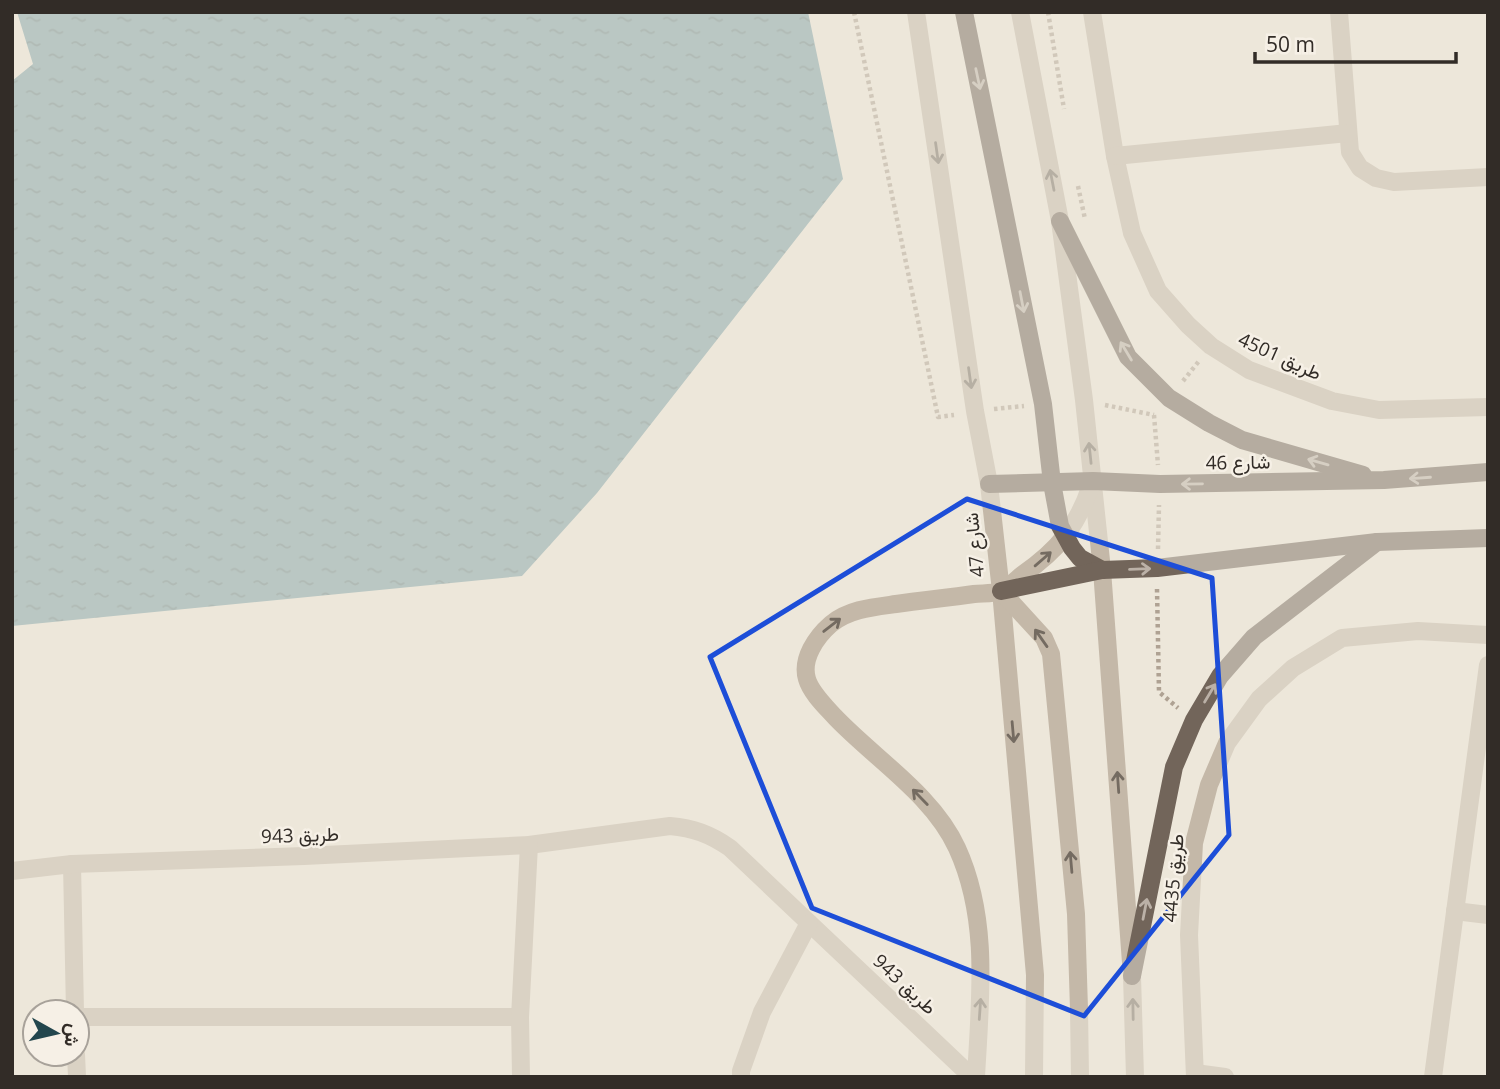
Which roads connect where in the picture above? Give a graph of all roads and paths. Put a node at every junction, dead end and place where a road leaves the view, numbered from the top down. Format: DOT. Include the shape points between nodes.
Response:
graph roads {
  1 [pos="916,12"];
  2 [pos="964,12"];
  3 [pos="1020,12"];
  4 [pos="1048,12"];
  5 [pos="1092,12"];
  6 [pos="1339,12"];
  7 [pos="1065,121"];
  8 [pos="1348,133"];
  9 [pos="1115,156"];
  10 [pos="1488,177"];
  11 [pos="1078,186"];
  12 [pos="1060,221"];
  13 [pos="1087,224"];
  14 [pos="1211,346"];
  15 [pos="1169,398"];
  16 [pos="1488,407"];
  17 [pos="1488,472"];
  18 [pos="1093,481"];
  19 [pos="1384,481"];
  20 [pos="1052,483"];
  21 [pos="989,484"];
  22 [pos="1160,484"];
  23 [pos="1065,538"];
  24 [pos="1488,538"];
  25 [pos="1377,542"];
  26 [pos="1157,568"];
  27 [pos="1102,570"];
  28 [pos="1000,591"];
  29 [pos="1488,635"];
  30 [pos="1488,664"];
  31 [pos="1194,720"];
  32 [pos="529,845"];
  33 [pos="72,864"];
  34 [pos="12,871"];
  35 [pos="1455,911"];
  36 [pos="1488,915"];
  37 [pos="809,923"];
  38 [pos="1132,976"];
  39 [pos="75,998"];
  40 [pos="91,1017"];
  41 [pos="520,1017"];
  42 [pos="1195,1075"];
  43 [pos="521,1077"];
  44 [pos="741,1077"];
  45 [pos="974,1077"];
  46 [pos="1034,1077"];
  47 [pos="1080,1077"];
  48 [pos="1135,1077"];
  49 [pos="1225,1077"];
  50 [pos="1433,1077"];
  1 -- 21 [label="street, شارع 47, one-way"];
  2 -- 20 [label="main road, one-way" via="1043,404"];
  12 -- 3 [label="street, one-way"];
  4 -- 7 [label="path"];
  5 -- 9 [label="street, طريق 4501"];
  6 -- 8 [label="street"];
  8 -- 9 [label="street"];
  8 -- 10 [label="street" via="1350,152 1360,168 1376,178 1394,182"];
  9 -- 14 [label="street, طريق 4501" via="1132,233 1157,291"];
  11 -- 13 [label="path"];
  15 -- 12 [label="main road, one-way" via="1128,358"];
  18 -- 12 [label="street, one-way"];
  14 -- 15 [label="path"];
  14 -- 16 [label="street, طريق 4501" via="1249,370 1332,401 1379,410"];
  19 -- 15 [label="main road, one-way" via="1242,440"];
  15 -- 22 [label="path" via="1154,415"];
  17 -- 19 [label="main road, شارع 46, one-way"];
  18 -- 20 [label="main road, شارع 46"];
  18 -- 22 [label="main road, شارع 46"];
  18 -- 23 [label="street" via="1084,508"];
  18 -- 27 [label="street"];
  19 -- 22 [label="main road, شارع 46, one-way"];
  20 -- 21 [label="main road, شارع 46"];
  20 -- 23 [label="main road"];
  21 -- 28 [label="street, شارع 47"];
  22 -- 26 [label="path"];
  23 -- 27 [label="main road" via="1080,558"];
  28 -- 23 [label="street, one-way" via="1044,560"];
  24 -- 25 [label="main road"];
  25 -- 26 [label="main road"];
  31 -- 25 [label="main road, one-way" via="1220,676 1254,637"];
  27 -- 26 [label="main road, one-way"];
  26 -- 31 [label="path" via="1159,692"];
  27 -- 28 [label="main road"];
  38 -- 27 [label="street, one-way"];
  45 -- 28 [label="street, one-way" via="982,981 980,939 975,905 956,846 939,817 829,711 807,682 805,663 833,622 852,612"];
  28 -- 46 [label="street, شارع 47, one-way" via="1035,975"];
  47 -- 28 [label="street, one-way" via="1076,915 1051,654 1044,638"];
  29 -- 42 [label="street, طريق 4435" via="1418,631 1342,638 1293,668 1259,699 1227,743 1209,785 1194,843 1189,935"];
  30 -- 35 [label="street"];
  38 -- 31 [label="main road, one-way" via="1174,767"];
  32 -- 33 [label="street, طريق 943"];
  32 -- 37 [label="street, طريق 943" via="670,826 701,831 730,848"];
  32 -- 41 [label="street"];
  33 -- 34 [label="street, طريق 943"];
  33 -- 39 [label="street"];
  35 -- 36 [label="street"];
  35 -- 50 [label="street"];
  37 -- 44 [label="street" via="762,1012"];
  37 -- 45 [label="street, طريق 943"];
  48 -- 38 [label="street, one-way"];
  40 -- 41 [label="street"];
  41 -- 43 [label="street"];
  42 -- 49 [label="street, طريق 4435"];
}
